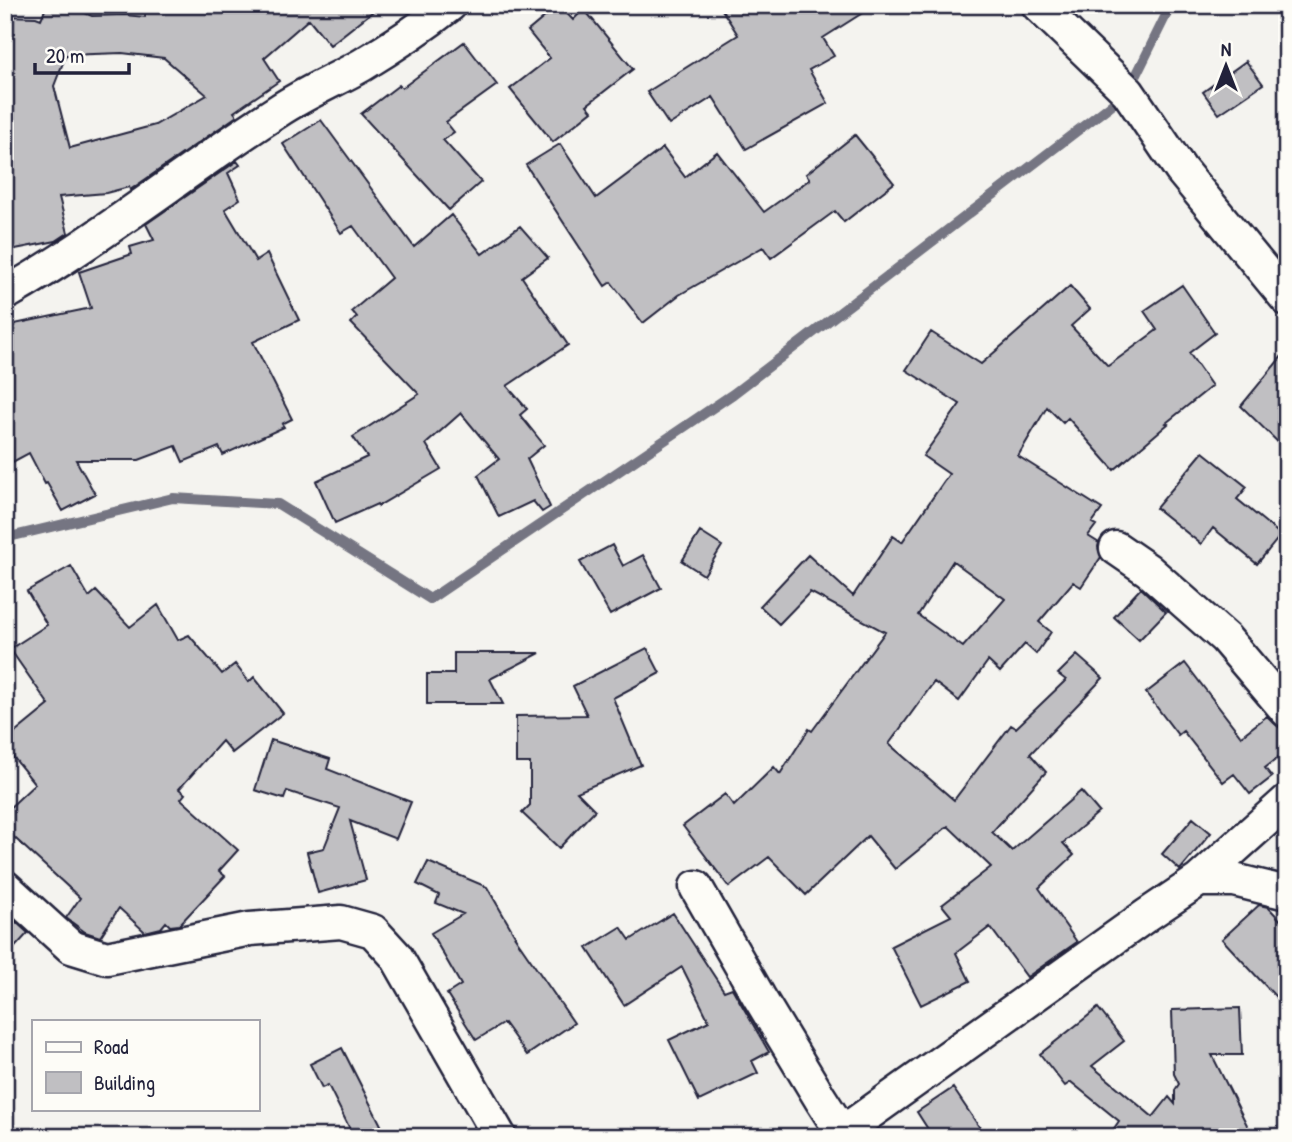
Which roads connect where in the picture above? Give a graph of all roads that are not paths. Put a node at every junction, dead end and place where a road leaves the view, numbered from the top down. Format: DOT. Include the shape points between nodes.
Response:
graph roads {
  1 [pos="450,5"];
  2 [pos="1038,5"];
  3 [pos="5,294"];
  4 [pos="1287,299"];
  5 [pos="1116,548"];
  6 [pos="1287,711"];
  7 [pos="1287,801"];
  8 [pos="1199,880"];
  9 [pos="5,887"];
  10 [pos="696,887"];
  11 [pos="1287,893"];
  12 [pos="841,1136"];
  13 [pos="500,1137"];
  1 -- 3 [label="street" via="362,65 281,109"];
  2 -- 4 [label="street" via="1128,92 1181,170"];
  5 -- 6 [label="street" via="1225,638"];
  7 -- 8 [label="street"];
  8 -- 11 [label="street" via="1234,880"];
  8 -- 12 [label="street"];
  9 -- 13 [label="street" via="71,947 107,958 250,929 341,922 373,931 396,956"];
  10 -- 12 [label="street"];
}
